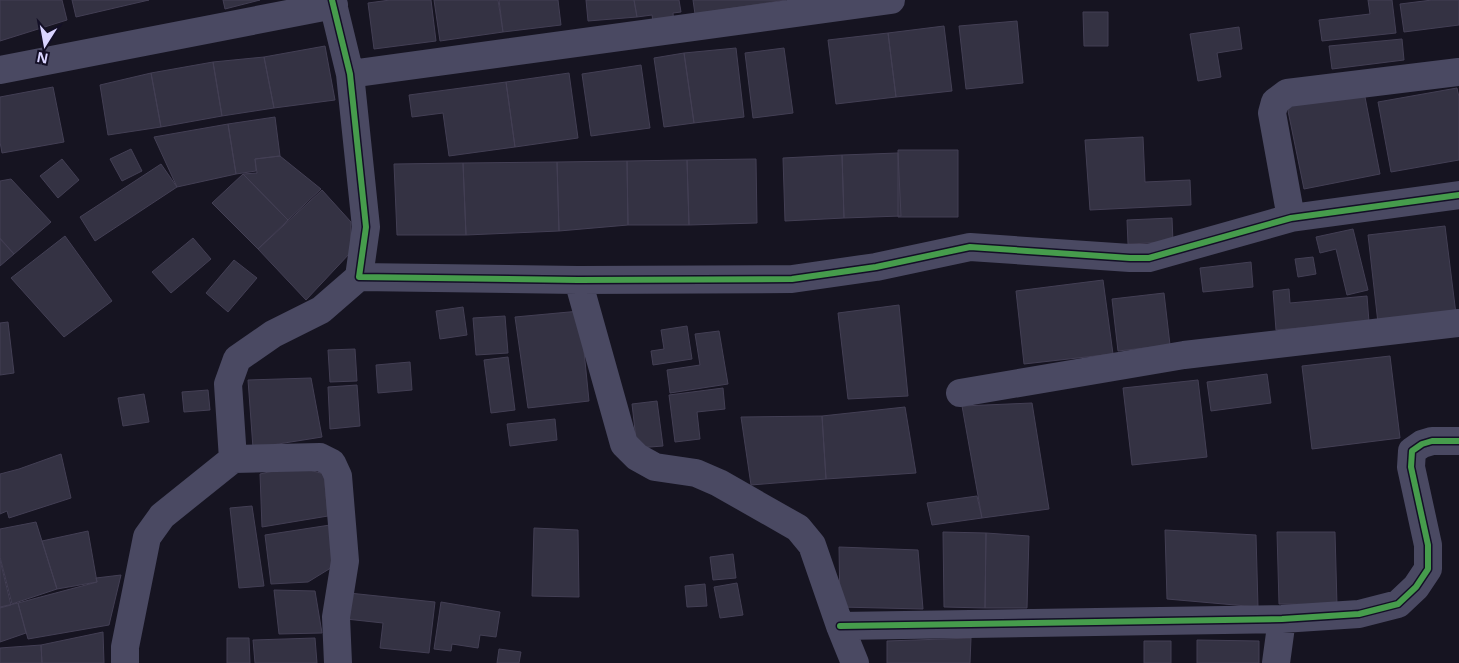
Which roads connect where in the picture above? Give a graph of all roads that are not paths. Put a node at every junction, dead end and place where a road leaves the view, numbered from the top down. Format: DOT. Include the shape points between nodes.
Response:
graph roads {
  1 [pos="892,0"];
  2 [pos="333,2"];
  3 [pos="0,70"];
  4 [pos="1459,72"];
  5 [pos="350,74"];
  6 [pos="1459,195"];
  7 [pos="1291,218"];
  8 [pos="359,278"];
  9 [pos="578,280"];
  10 [pos="1459,323"];
  11 [pos="960,393"];
  12 [pos="1459,441"];
  13 [pos="233,459"];
  14 [pos="1282,619"];
  15 [pos="840,626"];
  16 [pos="125,663"];
  17 [pos="338,663"];
  18 [pos="855,663"];
  19 [pos="1276,663"];
  1 -- 5 [label="street"];
  2 -- 3 [label="street"];
  2 -- 5 [label="street"];
  4 -- 7 [label="street" via="1287,93 1276,102 1272,113"];
  5 -- 8 [label="street" via="366,227"];
  6 -- 7 [label="street"];
  7 -- 9 [label="street" via="1149,258 970,247 876,267 792,279"];
  8 -- 9 [label="street"];
  8 -- 13 [label="street" via="321,310 273,334 237,359 228,384"];
  9 -- 15 [label="street" via="624,444 637,457 655,467 696,473 798,528 812,545"];
  10 -- 11 [label="street" via="1184,356"];
  12 -- 14 [label="street" via="1432,441 1412,451 1411,467 1428,545 1428,569 1416,587 1398,604 1360,614"];
  13 -- 16 [label="street" via="162,516 147,536 125,648"];
  13 -- 17 [label="street" via="320,457 332,463 338,476 345,561 336,617"];
  14 -- 15 [label="street"];
  14 -- 19 [label="street"];
  15 -- 18 [label="street"];
}
